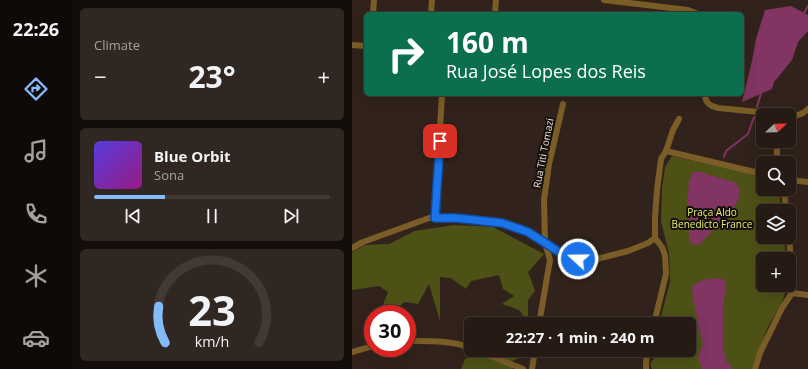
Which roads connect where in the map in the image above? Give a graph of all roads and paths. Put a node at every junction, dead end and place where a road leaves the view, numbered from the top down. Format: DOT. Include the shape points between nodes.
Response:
graph roads {
  1 [pos="374,0"];
  2 [pos="432,0"];
  3 [pos="496,0"];
  4 [pos="604,0"];
  5 [pos="373,12"];
  6 [pos="431,12"];
  7 [pos="495,12"];
  8 [pos="693,12"];
  9 [pos="352,45"];
  10 [pos="364,46"];
  11 [pos="442,96"];
  12 [pos="705,96"];
  13 [pos="563,104"];
  14 [pos="756,112"];
  15 [pos="806,112"];
  16 [pos="796,115"];
  17 [pos="679,119"];
  18 [pos="666,150"];
  19 [pos="756,172"];
  20 [pos="796,181"];
  21 [pos="808,182"];
  22 [pos="435,218"];
  23 [pos="655,238"];
  24 [pos="545,243"];
  25 [pos="790,244"];
  26 [pos="352,248"];
  27 [pos="792,293"];
  28 [pos="808,295"];
  29 [pos="540,317"];
  30 [pos="656,317"];
  31 [pos="416,341"];
  32 [pos="464,345"];
  33 [pos="364,349"];
  34 [pos="352,352"];
  35 [pos="493,357"];
  36 [pos="534,357"];
  37 [pos="647,357"];
  38 [pos="523,369"];
  39 [pos="532,369"];
  40 [pos="646,369"];
  41 [pos="755,369"];
  1 -- 5 [label="street"];
  2 -- 6 [label="street"];
  3 -- 7 [label="street"];
  4 -- 8 [label="street"];
  9 -- 10 [label="street"];
  11 -- 22 [label="street"];
  12 -- 14 [label="street" via="708,104 718,108"];
  13 -- 24 [label="street, Rua Titi Tomazi" via="549,164 544,200"];
  15 -- 16 [label="street"];
  17 -- 18 [label="street"];
  18 -- 19 [label="street"];
  18 -- 23 [label="street" via="661,159 657,190"];
  20 -- 21 [label="street"];
  22 -- 24 [label="street" via="502,223 528,232"];
  22 -- 26 [label="street" via="429,218"];
  23 -- 24 [label="street" via="628,251 593,260 564,255"];
  23 -- 30 [label="street" via="665,255 666,274"];
  24 -- 29 [label="street, Rua Titi Tomazi" via="550,260"];
  25 -- 27 [label="street"];
  27 -- 28 [label="street"];
  27 -- 41 [label="street" via="760,353"];
  31 -- 32 [label="street" via="440,341"];
  33 -- 34 [label="street"];
  35 -- 38 [label="street"];
  36 -- 39 [label="street"];
  37 -- 40 [label="street"];
}
